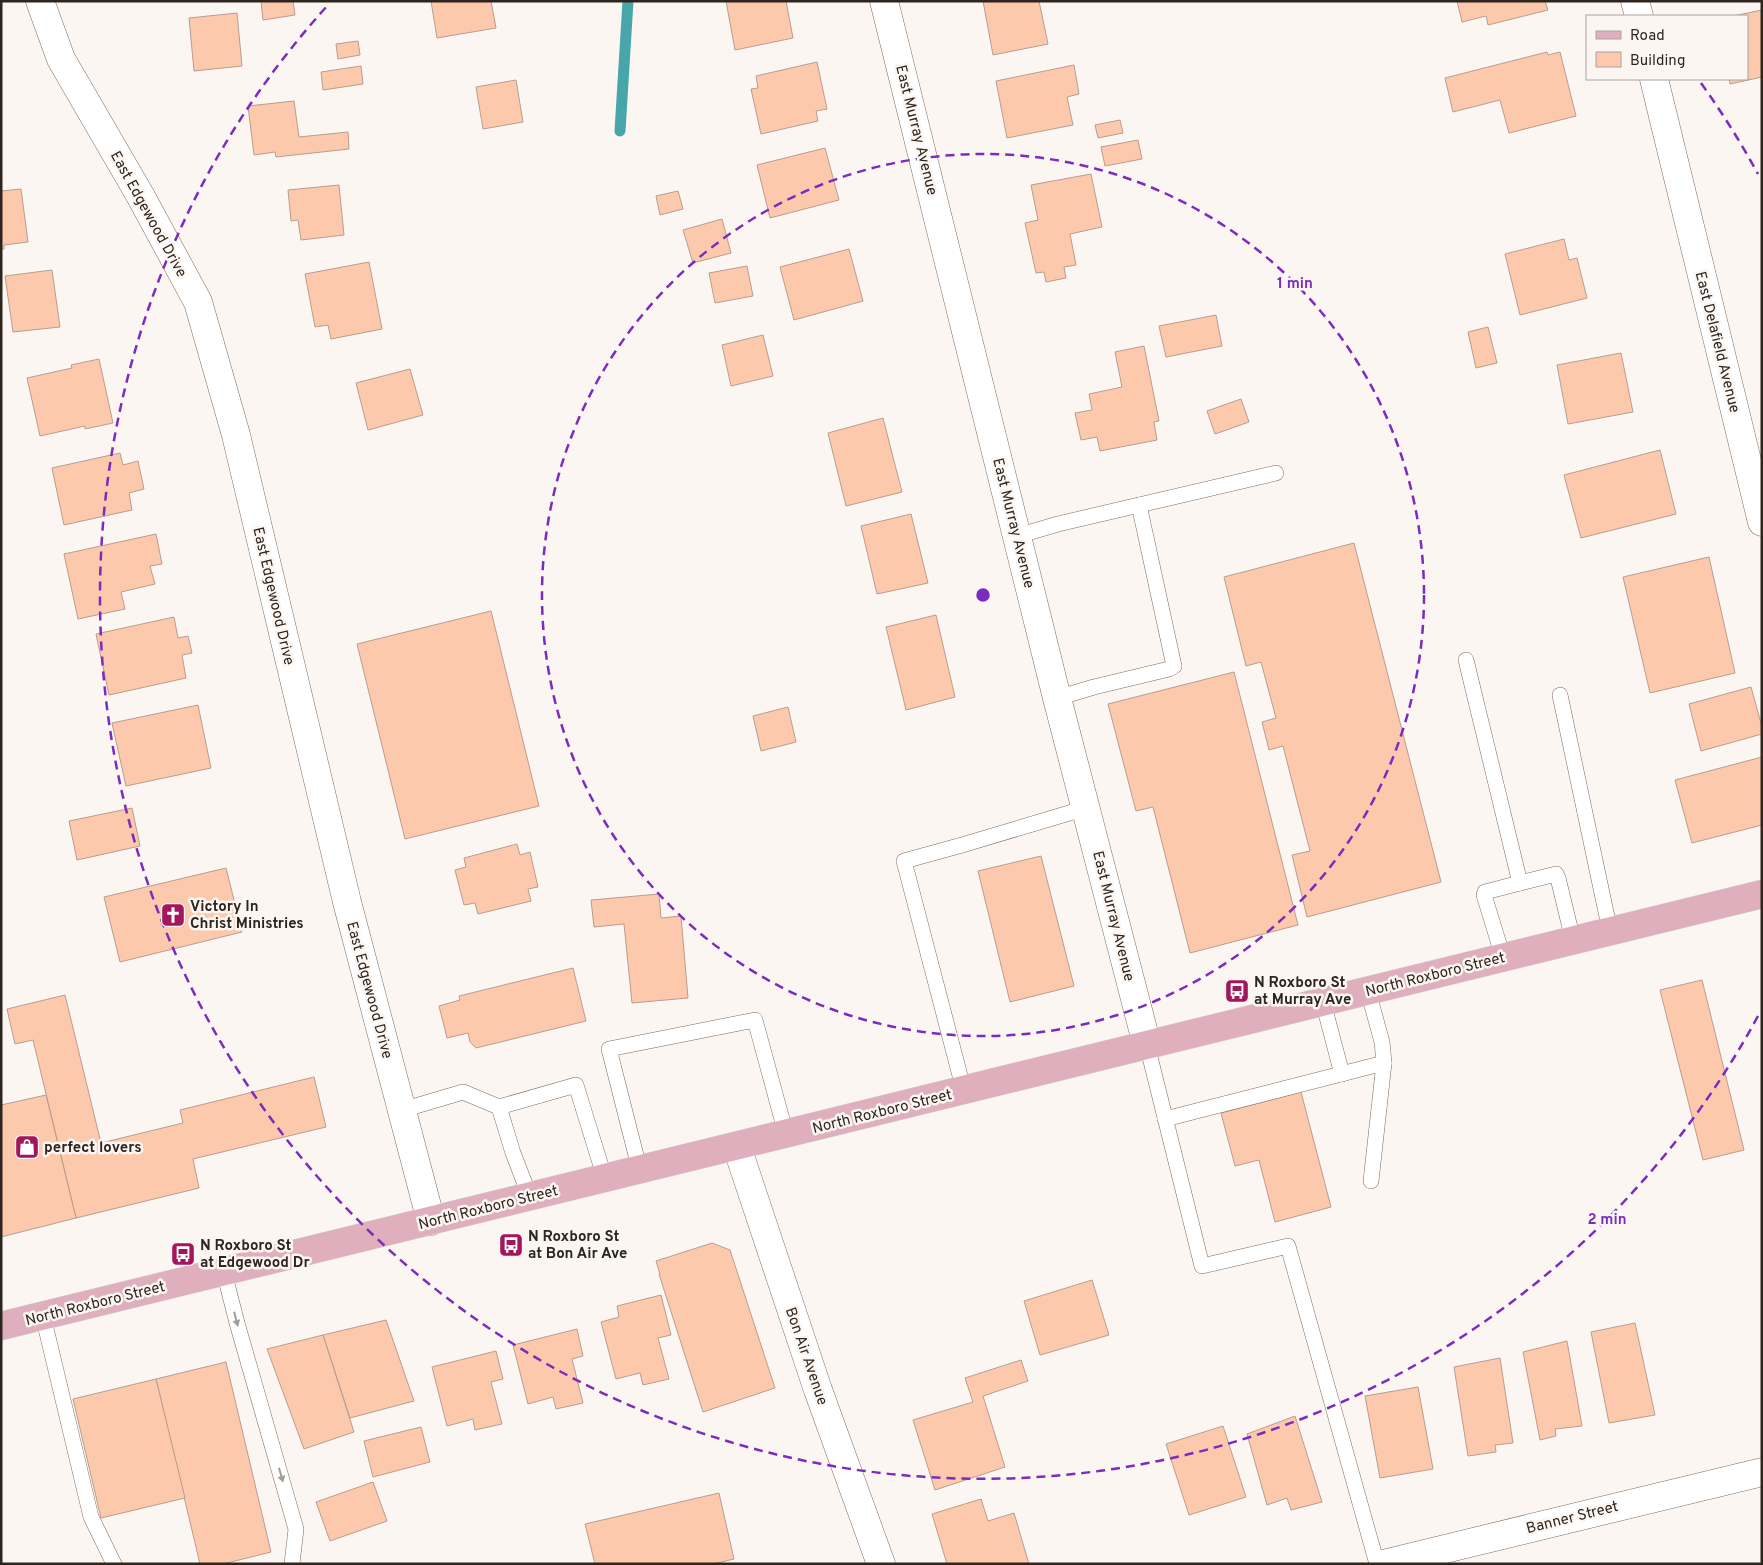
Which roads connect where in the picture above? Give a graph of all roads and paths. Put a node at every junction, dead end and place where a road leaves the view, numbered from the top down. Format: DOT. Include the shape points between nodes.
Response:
graph roads {
  1 [pos="40,1"];
  2 [pos="884,1"];
  3 [pos="1635,1"];
  4 [pos="1639,15"];
  5 [pos="1654,80"];
  6 [pos="1276,473"];
  7 [pos="1139,505"];
  8 [pos="1762,522"];
  9 [pos="1017,536"];
  10 [pos="1466,660"];
  11 [pos="1560,695"];
  12 [pos="1057,698"];
  13 [pos="1086,808"];
  14 [pos="1520,883"];
  15 [pos="1762,894"];
  16 [pos="1610,931"];
  17 [pos="1573,940"];
  18 [pos="1503,957"];
  19 [pos="1368,991"];
  20 [pos="1322,1002"];
  21 [pos="1147,1045"];
  22 [pos="1384,1063"];
  23 [pos="1342,1074"];
  24 [pos="964,1091"];
  25 [pos="499,1107"];
  26 [pos="402,1110"];
  27 [pos="1165,1119"];
  28 [pos="786,1134"];
  29 [pos="737,1147"];
  30 [pos="640,1170"];
  31 [pos="605,1179"];
  32 [pos="1371,1181"];
  33 [pos="530,1197"];
  34 [pos="431,1221"];
  35 [pos="224,1272"];
  36 [pos="43,1316"];
  37 [pos="1,1326"];
  38 [pos="1762,1472"];
  39 [pos="114,1564"];
  40 [pos="292,1564"];
  41 [pos="882,1564"];
  42 [pos="1377,1564"];
  43 [pos="1383,1564"];
  1 -- 26 [label="street, East Edgewood Drive" via="61,59 198,302 236,435 344,892"];
  2 -- 9 [label="street, East Murray Avenue"];
  3 -- 4 [label="street"];
  5 -- 8 [label="street, East Delafield Avenue"];
  6 -- 7 [label="lane"];
  7 -- 9 [label="lane"];
  7 -- 12 [label="lane" via="1174,666"];
  9 -- 12 [label="street, East Murray Avenue"];
  10 -- 14 [label="lane"];
  11 -- 16 [label="lane"];
  12 -- 13 [label="street, East Murray Avenue"];
  13 -- 21 [label="street, East Murray Avenue"];
  13 -- 24 [label="lane" via="904,861"];
  14 -- 17 [label="lane" via="1556,874"];
  14 -- 18 [label="lane" via="1485,892 1484,895"];
  15 -- 16 [label="main road, North Roxboro Street"];
  16 -- 17 [label="main road, North Roxboro Street"];
  17 -- 18 [label="main road, North Roxboro Street"];
  18 -- 19 [label="main road, North Roxboro Street"];
  19 -- 20 [label="main road, North Roxboro Street"];
  19 -- 22 [label="lane" via="1382,1042"];
  20 -- 21 [label="main road, North Roxboro Street"];
  20 -- 23 [label="lane"];
  21 -- 24 [label="main road, North Roxboro Street"];
  21 -- 27 [label="lane"];
  22 -- 23 [label="lane"];
  22 -- 32 [label="lane"];
  23 -- 27 [label="lane"];
  24 -- 28 [label="main road, North Roxboro Street"];
  25 -- 26 [label="lane" via="463,1092"];
  25 -- 31 [label="lane" via="576,1085"];
  25 -- 33 [label="lane"];
  26 -- 34 [label="street, East Edgewood Drive"];
  27 -- 42 [label="lane" via="1202,1266 1288,1246"];
  28 -- 29 [label="main road, North Roxboro Street"];
  28 -- 30 [label="lane" via="755,1020 609,1049"];
  29 -- 30 [label="main road, North Roxboro Street"];
  29 -- 41 [label="street, Bon Air Avenue" via="818,1390"];
  30 -- 31 [label="main road, North Roxboro Street"];
  31 -- 33 [label="main road, North Roxboro Street"];
  33 -- 34 [label="main road, North Roxboro Street"];
  34 -- 35 [label="main road, North Roxboro Street"];
  35 -- 36 [label="main road, North Roxboro Street"];
  35 -- 40 [label="lane, one-way" via="296,1529"];
  36 -- 37 [label="main road, North Roxboro Street"];
  36 -- 39 [label="lane" via="91,1517"];
  38 -- 43 [label="street, Banner Street"];
}
